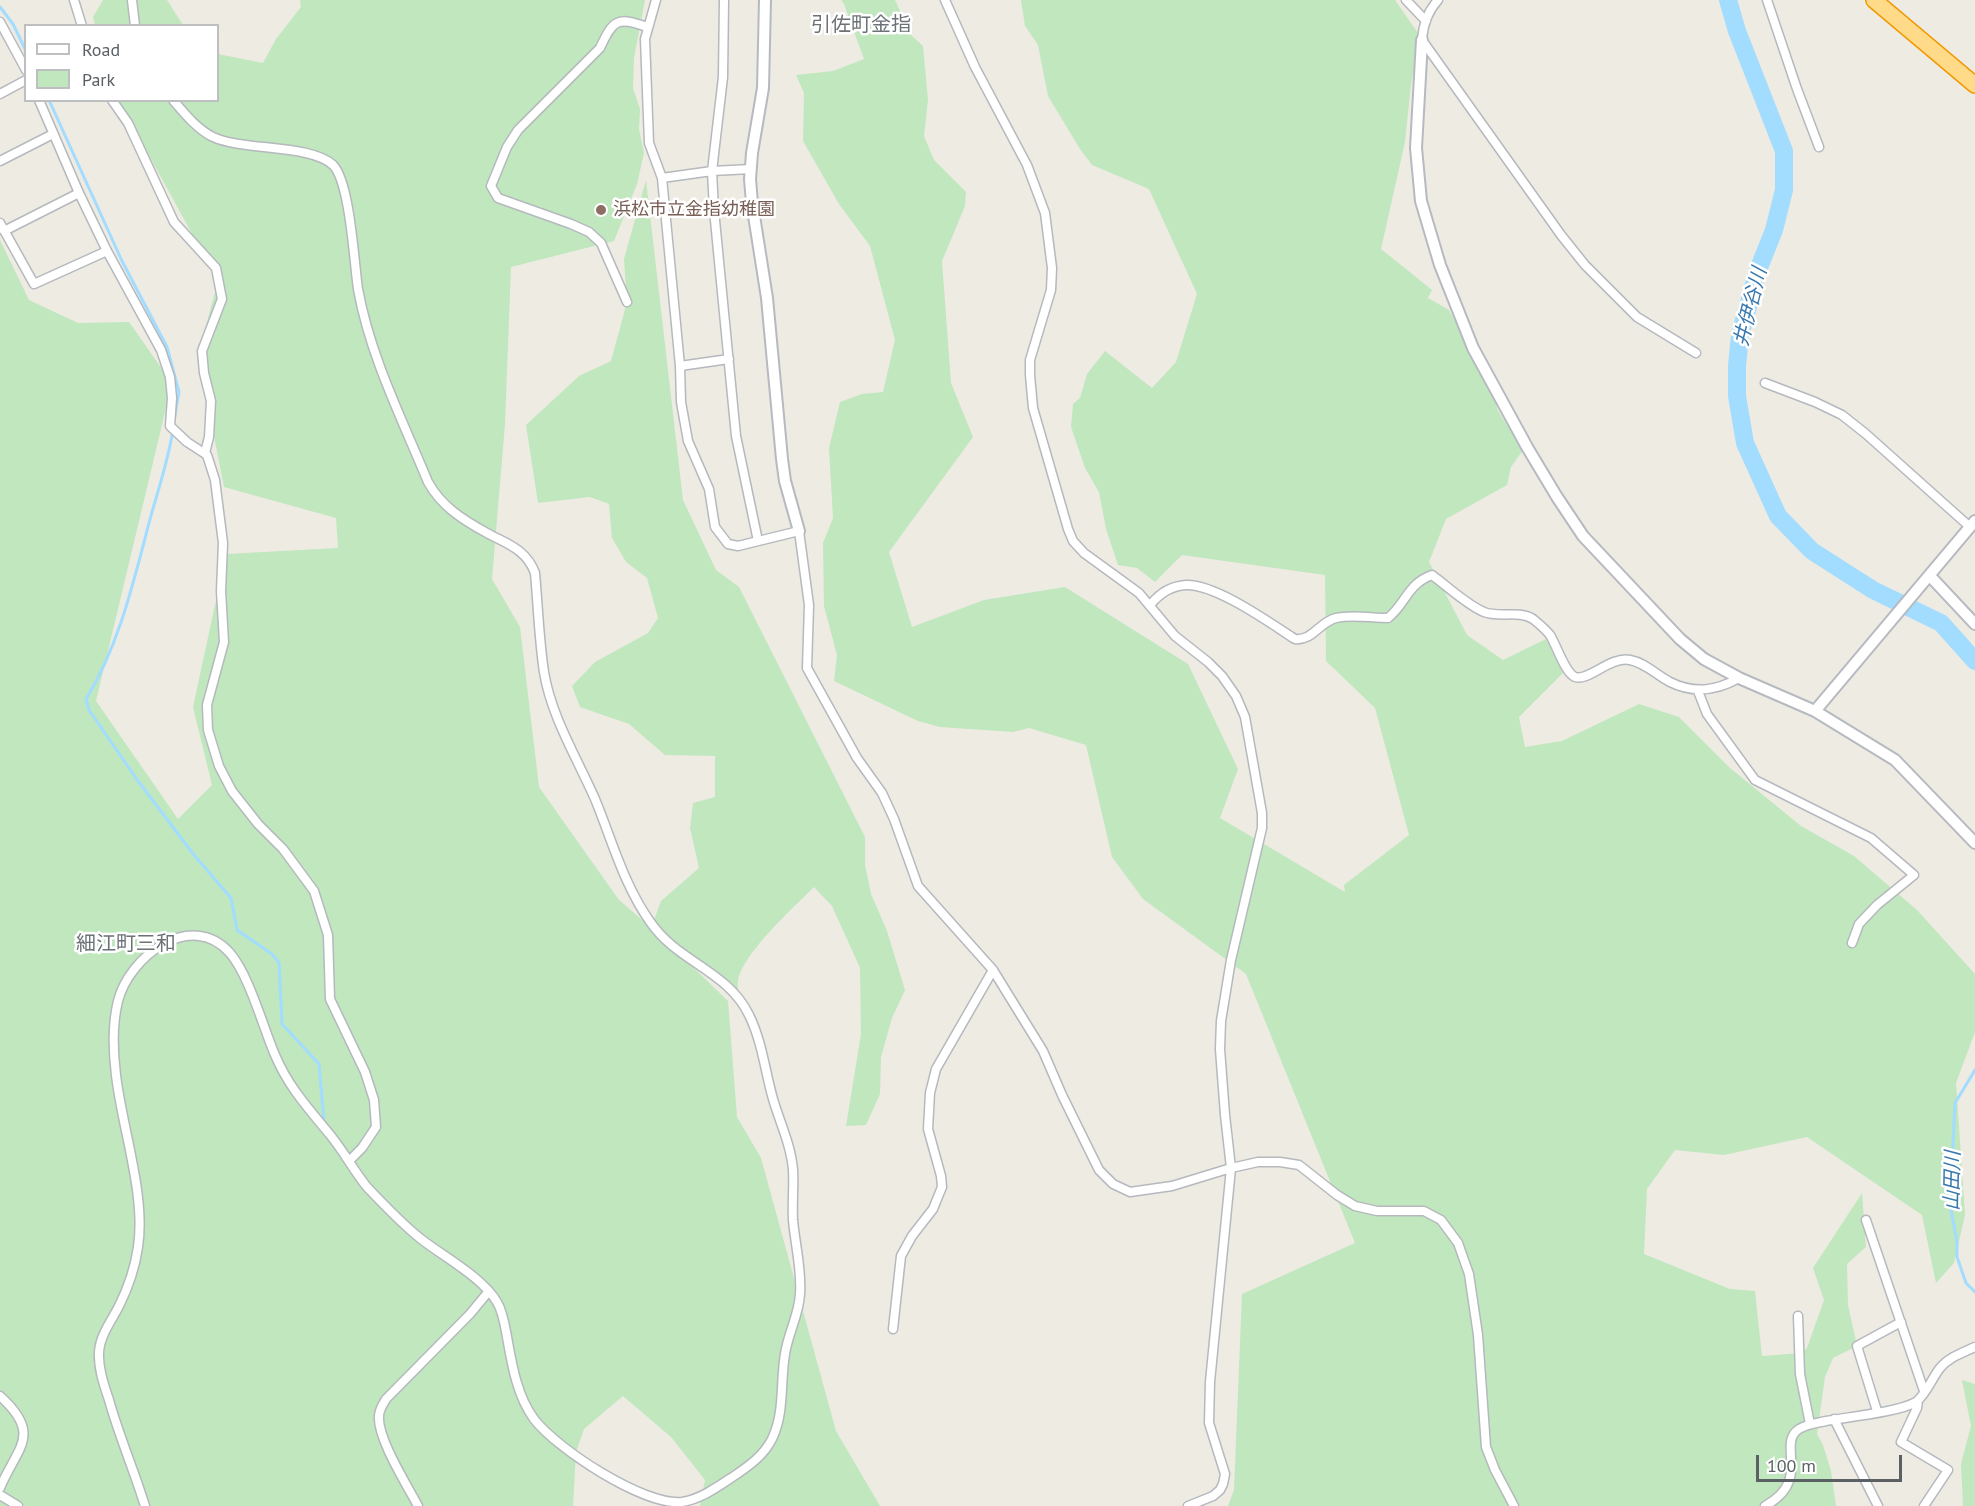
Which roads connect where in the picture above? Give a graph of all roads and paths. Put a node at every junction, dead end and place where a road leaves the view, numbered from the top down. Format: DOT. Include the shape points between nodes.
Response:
graph roads {
  1 [pos="74,0"];
  2 [pos="132,0"];
  3 [pos="656,0"];
  4 [pos="724,0"];
  5 [pos="765,0"];
  6 [pos="945,0"];
  7 [pos="1406,0"];
  8 [pos="1438,0"];
  9 [pos="1767,0"];
  10 [pos="1874,0"];
  11 [pos="1426,21"];
  12 [pos="0,22"];
  13 [pos="81,24"];
  14 [pos="135,24"];
  15 [pos="647,27"];
  16 [pos="1422,40"];
  17 [pos="24,66"];
  18 [pos="24,81"];
  19 [pos="1975,85"];
  20 [pos="0,94"];
  21 [pos="40,102"];
  22 [pos="113,102"];
  23 [pos="175,102"];
  24 [pos="53,134"];
  25 [pos="1819,147"];
  26 [pos="0,161"];
  27 [pos="751,169"];
  28 [pos="712,171"];
  29 [pos="662,178"];
  30 [pos="79,193"];
  31 [pos="2,227"];
  32 [pos="107,251"];
  33 [pos="627,302"];
  34 [pos="1696,353"];
  35 [pos="729,359"];
  36 [pos="680,366"];
  37 [pos="1765,383"];
  38 [pos="205,453"];
  39 [pos="1972,524"];
  40 [pos="799,531"];
  41 [pos="758,541"];
  42 [pos="1926,580"];
  43 [pos="1151,604"];
  44 [pos="1975,624"];
  45 [pos="1739,678"];
  46 [pos="1698,691"];
  47 [pos="1815,711"];
  48 [pos="1975,843"];
  49 [pos="1852,943"];
  50 [pos="993,970"];
  51 [pos="349,1161"];
  52 [pos="1232,1168"];
  53 [pos="1866,1220"];
  54 [pos="489,1291"];
  55 [pos="1798,1316"];
  56 [pos="1901,1322"];
  57 [pos="892,1329"];
  58 [pos="1975,1347"];
  59 [pos="1924,1391"];
  60 [pos="0,1396"];
  61 [pos="1918,1401"];
  62 [pos="1877,1411"];
  63 [pos="1834,1419"];
  64 [pos="1810,1424"];
  65 [pos="0,1488"];
  66 [pos="0,1495"];
  67 [pos="18,1506"];
  68 [pos="145,1506"];
  69 [pos="418,1506"];
  70 [pos="1188,1506"];
  71 [pos="1514,1506"];
  72 [pos="1765,1506"];
  73 [pos="1878,1506"];
  74 [pos="1924,1506"];
  1 -- 13 [label="street"];
  2 -- 14 [label="street"];
  3 -- 15 [label="street"];
  4 -- 28 [label="street" via="723,77"];
  5 -- 27 [label="street" via="763,88"];
  6 -- 43 [label="street" via="1027,165 1045,213 1051,290 1030,360 1030,375 1033,408 1068,529 1073,542 1084,553"];
  7 -- 11 [label="street"];
  8 -- 11 [label="street"];
  9 -- 25 [label="street"];
  10 -- 19 [label="highway"];
  11 -- 16 [label="street"];
  12 -- 17 [label="street"];
  15 -- 29 [label="street" via="649,143"];
  15 -- 33 [label="street" via="629,20 613,26 600,48 518,130 491,186 498,198 589,232 601,243"];
  16 -- 34 [label="street" via="1585,265 1637,317"];
  16 -- 45 [label="street" via="1416,148 1421,201 1440,265 1473,348 1527,447 1583,536 1680,639 1704,659"];
  18 -- 20 [label="street"];
  21 -- 24 [label="street"];
  22 -- 38 [label="street" via="128,123 174,222 216,268 222,299 202,351 212,401"];
  23 -- 54 [label="street" via="213,137 316,156 337,170 342,179 358,289 371,340 428,482 450,510 517,548 531,563 550,697 623,871 653,927 677,951 718,976 747,1009 787,1137 793,1166 793,1222 801,1288 785,1355 783,1400 771,1440 763,1452 702,1495 682,1502 655,1501 618,1484 549,1436 531,1416 519,1390 499,1304"];
  24 -- 26 [label="street"];
  24 -- 30 [label="street"];
  27 -- 28 [label="street"];
  27 -- 40 [label="street" via="782,459"];
  28 -- 29 [label="street"];
  28 -- 35 [label="street"];
  29 -- 36 [label="street"];
  30 -- 31 [label="street"];
  30 -- 32 [label="street"];
  31 -- 32 [label="street" via="34,284"];
  32 -- 38 [label="street" via="161,350 170,377 170,426"];
  35 -- 36 [label="street"];
  35 -- 41 [label="street" via="736,436"];
  36 -- 41 [label="street" via="688,441 709,489 717,531 732,546"];
  37 -- 39 [label="street" via="1842,415"];
  38 -- 51 [label="street" via="215,480 223,543 224,642 207,705 208,730 232,791 283,849 319,902 328,934 330,999 374,1100 376,1127"];
  39 -- 42 [label="street"];
  40 -- 41 [label="street"];
  40 -- 50 [label="street" via="809,605 807,668 857,758 882,793 918,886"];
  42 -- 44 [label="street"];
  42 -- 47 [label="street"];
  43 -- 46 [label="street" via="1166,590 1197,586 1239,604 1301,640 1336,618 1388,618 1414,585 1431,575 1485,612 1531,618 1549,634 1572,676 1586,676 1612,661 1630,660 1670,682"];
  43 -- 52 [label="street" via="1175,636 1208,662 1236,696 1245,717 1262,813 1260,841 1231,960 1221,1021 1223,1094"];
  45 -- 46 [label="street" via="1725,686"];
  45 -- 47 [label="street"];
  46 -- 49 [label="street" via="1707,714 1755,780 1871,838 1914,875 1859,924"];
  47 -- 48 [label="street" via="1895,760"];
  50 -- 52 [label="street" via="1043,1052 1099,1170 1113,1184 1130,1192 1148,1190"];
  50 -- 57 [label="street" via="936,1069 928,1129 942,1187 933,1209 902,1256"];
  51 -- 54 [label="street" via="364,1183 416,1235"];
  51 -- 68 [label="street" via="292,1089 230,952 208,938 182,936 151,951 130,972 117,1003 114,1045 139,1234 134,1268 99,1355 118,1432"];
  52 -- 70 [label="street" via="1209,1382 1209,1423 1225,1474 1220,1490"];
  52 -- 71 [label="street" via="1258,1162 1299,1165 1355,1206 1377,1211 1424,1211 1441,1220 1458,1243 1468,1274 1478,1335 1486,1447"];
  53 -- 56 [label="street"];
  54 -- 69 [label="street" via="386,1399 379,1414 385,1442"];
  55 -- 64 [label="street" via="1800,1374"];
  56 -- 59 [label="street"];
  56 -- 62 [label="street" via="1857,1346"];
  58 -- 59 [label="street" via="1948,1359"];
  59 -- 61 [label="street"];
  60 -- 65 [label="street" via="21,1421 24,1438"];
  61 -- 62 [label="street"];
  61 -- 74 [label="street" via="1900,1443 1948,1470"];
  62 -- 63 [label="street"];
  63 -- 64 [label="street"];
  63 -- 73 [label="street"];
  64 -- 72 [label="street" via="1791,1438 1792,1474 1784,1493"];
  66 -- 67 [label="street"];
}
